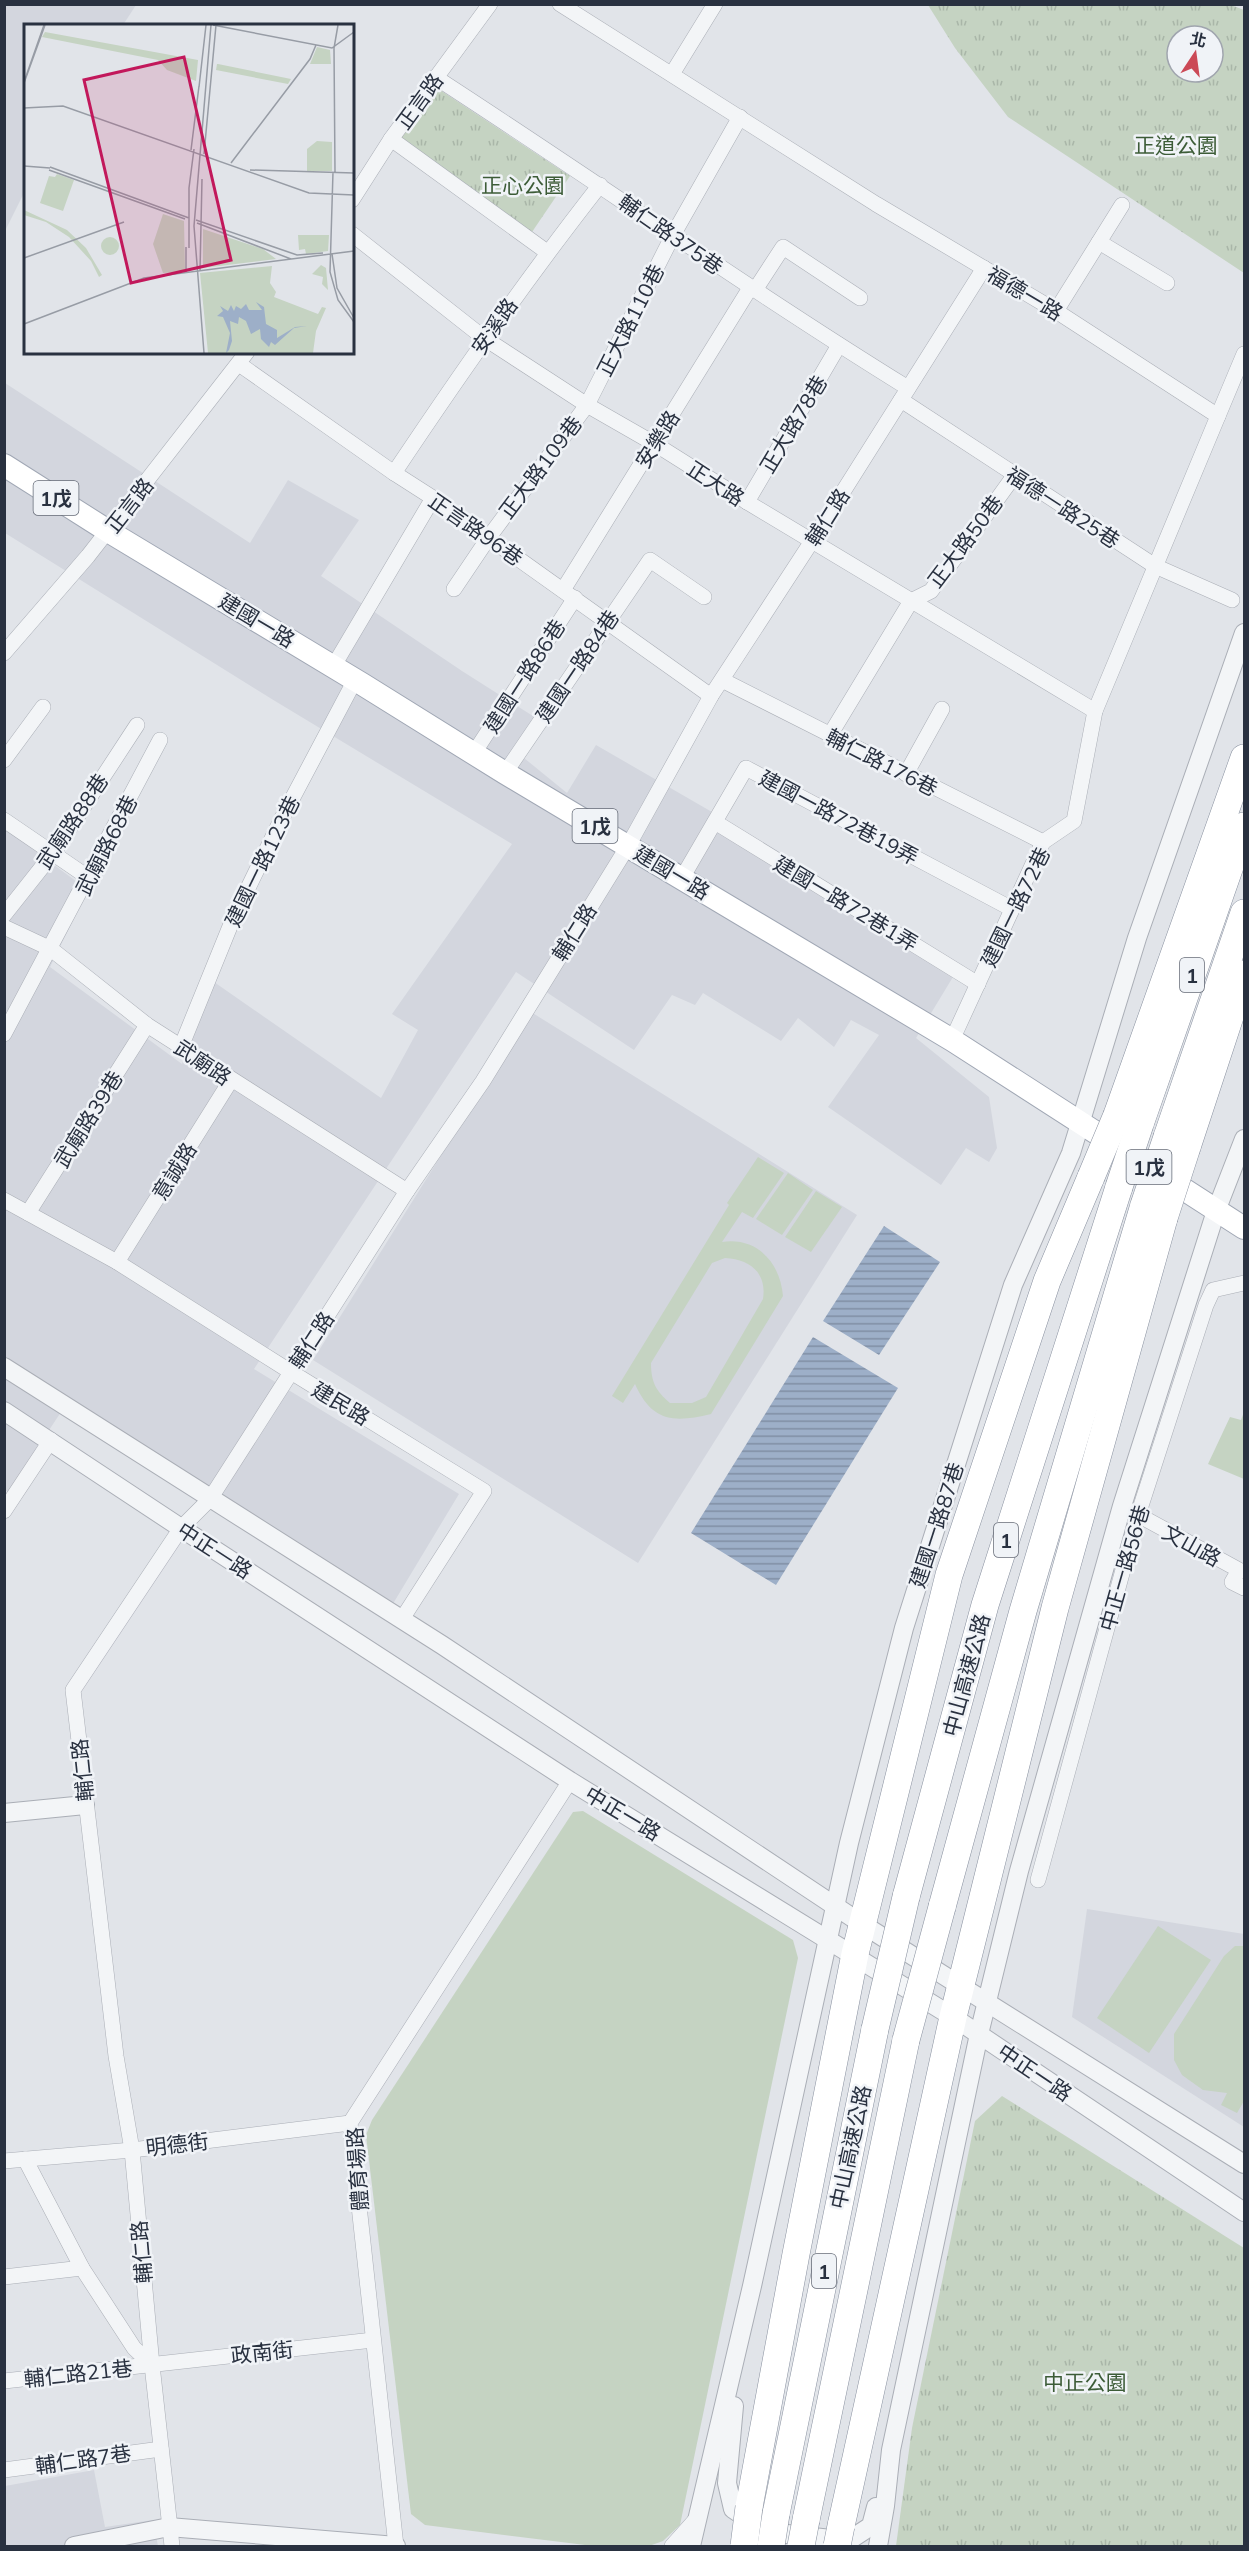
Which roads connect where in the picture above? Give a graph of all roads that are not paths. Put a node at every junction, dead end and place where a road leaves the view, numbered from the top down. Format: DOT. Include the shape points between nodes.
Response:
graph roads {
  1 [pos="490,4"];
  2 [pos="560,4"];
  3 [pos="716,4"];
  4 [pos="672,74"];
  5 [pos="435,77"];
  6 [pos="740,117"];
  7 [pos="391,139"];
  8 [pos="600,185"];
  9 [pos="354,197"];
  10 [pos="1122,205"];
  11 [pos="673,235"];
  12 [pos="354,236"];
  13 [pos="1099,242"];
  14 [pos="547,252"];
  15 [pos="984,268"];
  16 [pos="1167,283"];
  17 [pos="753,289"];
  18 [pos="860,298"];
  19 [pos="1056,311"];
  20 [pos="484,338"];
  21 [pos="839,345"];
  22 [pos="1245,354"];
  23 [pos="243,358"];
  24 [pos="905,394"];
  25 [pos="587,405"];
  26 [pos="1218,416"];
  27 [pos="655,444"];
  28 [pos="4,465"];
  29 [pos="394,473"];
  30 [pos="1014,476"];
  31 [pos="434,498"];
  32 [pos="747,502"];
  33 [pos="108,531"];
  34 [pos="489,537"];
  35 [pos="812,541"];
  36 [pos="1155,566"];
  37 [pos="454,589"];
  38 [pos="569,594"];
  39 [pos="704,597"];
  40 [pos="1232,600"];
  41 [pos="911,601"];
  42 [pos="607,622"];
  43 [pos="1245,633"];
  44 [pos="4,653"];
  45 [pos="333,667"];
  46 [pos="355,680"];
  47 [pos="722,680"];
  48 [pos="711,696"];
  49 [pos="43,707"];
  50 [pos="942,709"];
  51 [pos="1095,711"];
  52 [pos="137,725"];
  53 [pos="830,735"];
  54 [pos="160,740"];
  55 [pos="474,753"];
  56 [pos="1245,758"];
  57 [pos="4,760"];
  58 [pos="505,773"];
  59 [pos="906,774"];
  60 [pos="4,820"];
  61 [pos="715,822"];
  62 [pos="1245,826"];
  63 [pos="1043,842"];
  64 [pos="628,846"];
  65 [pos="54,852"];
  66 [pos="89,878"];
  67 [pos="682,878"];
  68 [pos="1012,909"];
  69 [pos="1245,913"];
  70 [pos="4,915"];
  71 [pos="4,927"];
  72 [pos="51,949"];
  73 [pos="1245,974"];
  74 [pos="978,984"];
  75 [pos="147,1025"];
  76 [pos="4,1034"];
  77 [pos="952,1040"];
  78 [pos="181,1047"];
  79 [pos="231,1080"];
  80 [pos="1129,1119"];
  81 [pos="1081,1123"];
  82 [pos="1245,1139"];
  83 [pos="1177,1142"];
  84 [pos="407,1191"];
  85 [pos="4,1200"];
  86 [pos="1154,1211"];
  87 [pos="1216,1211"];
  88 [pos="28,1214"];
  89 [pos="1245,1228"];
  90 [pos="117,1262"];
  91 [pos="1245,1283"];
  92 [pos="4,1367"];
  93 [pos="291,1372"];
  94 [pos="4,1411"];
  95 [pos="51,1440"];
  96 [pos="210,1499"];
  97 [pos="1122,1506"];
  98 [pos="4,1511"];
  99 [pos="1138,1515"];
  100 [pos="181,1528"];
  101 [pos="1245,1588"];
  102 [pos="402,1619"];
  103 [pos="570,1781"];
  104 [pos="85,1805"];
  105 [pos="4,1813"];
  106 [pos="1038,1880"];
  107 [pos="836,1906"];
  108 [pos="862,1924"];
  109 [pos="827,1937"];
  110 [pos="855,1954"];
  111 [pos="961,1986"];
  112 [pos="987,2001"];
  113 [pos="953,2017"];
  114 [pos="978,2034"];
  115 [pos="350,2123"];
  116 [pos="132,2150"];
  117 [pos="25,2159"];
  118 [pos="4,2161"];
  119 [pos="1245,2164"];
  120 [pos="1245,2211"];
  121 [pos="82,2268"];
  122 [pos="4,2277"];
  123 [pos="753,2286"];
  124 [pos="373,2340"];
  125 [pos="152,2364"];
  126 [pos="4,2381"];
  127 [pos="160,2449"];
  128 [pos="891,2450"];
  129 [pos="4,2470"];
  130 [pos="698,2518"];
  131 [pos="169,2527"];
  132 [pos="839,2536"];
  133 [pos="74,2547"];
  134 [pos="172,2547"];
  135 [pos="396,2547"];
  136 [pos="672,2547"];
  137 [pos="691,2547"];
  138 [pos="744,2547"];
  139 [pos="771,2547"];
  140 [pos="801,2547"];
  141 [pos="878,2547"];
  1 -- 5 [label="street, 正言路"];
  2 -- 4 [label="street, 福德一路"];
  3 -- 4 [label="street"];
  4 -- 6 [label="street, 福德一路"];
  5 -- 7 [label="street, 正言路"];
  5 -- 8 [label="street, 輔仁路375巷"];
  6 -- 11 [label="street, 正大路110巷"];
  6 -- 15 [label="street, 福德一路"];
  7 -- 9 [label="street, 正言路"];
  7 -- 14 [label="street"];
  8 -- 11 [label="street, 輔仁路375巷"];
  8 -- 14 [label="street, 安溪路"];
  10 -- 13 [label="street"];
  11 -- 17 [label="street, 輔仁路375巷"];
  11 -- 25 [label="street, 正大路110巷"];
  12 -- 20 [label="street, 正大路"];
  13 -- 16 [label="street"];
  13 -- 19 [label="street"];
  14 -- 20 [label="street, 安溪路"];
  15 -- 19 [label="street, 福德一路"];
  15 -- 24 [label="street, 輔仁路"];
  17 -- 18 [label="street, 安樂路" via="783,247"];
  17 -- 21 [label="street, 輔仁路375巷"];
  17 -- 27 [label="street, 安樂路"];
  19 -- 26 [label="street, 福德一路"];
  20 -- 25 [label="street, 正大路"];
  20 -- 29 [label="street, 安溪路"];
  21 -- 24 [label="street, 輔仁路375巷"];
  21 -- 32 [label="street, 正大路78巷"];
  22 -- 26 [label="street"];
  23 -- 29 [label="street, 正言路96巷"];
  23 -- 33 [label="street, 正言路"];
  24 -- 30 [label="street, 福德一路25巷"];
  24 -- 35 [label="street, 輔仁路"];
  25 -- 27 [label="street, 正大路"];
  25 -- 34 [label="street, 正大路109巷"];
  26 -- 36 [label="street"];
  27 -- 32 [label="street, 正大路"];
  27 -- 38 [label="street, 安樂路"];
  28 -- 33 [label="main road, 建國一路 / 1戊"];
  29 -- 31 [label="street, 正言路96巷"];
  30 -- 36 [label="street, 福德一路25巷"];
  30 -- 41 [label="street, 正大路50巷" via="931,591"];
  31 -- 34 [label="street, 正言路96巷"];
  31 -- 45 [label="street"];
  32 -- 35 [label="street, 正大路"];
  33 -- 44 [label="street, 正言路"];
  33 -- 45 [label="main road, 建國一路 / 1戊"];
  34 -- 37 [label="street, 正大路109巷"];
  34 -- 38 [label="street, 正言路96巷"];
  35 -- 41 [label="street, 正大路"];
  35 -- 47 [label="street, 輔仁路"];
  36 -- 40 [label="street, 福德一路25巷"];
  36 -- 51 [label="street"];
  38 -- 42 [label="street, 正言路96巷"];
  38 -- 55 [label="street, 建國一路86巷"];
  39 -- 42 [label="street, 建國一路84巷" via="650,560"];
  41 -- 51 [label="street, 正大路"];
  41 -- 53 [label="street"];
  42 -- 48 [label="street, 正言路96巷"];
  42 -- 58 [label="street, 建國一路84巷"];
  43 -- 81 [label="street, 建國一路87巷" via="1137,938"];
  45 -- 46 [label="main road, 建國一路 / 1戊"];
  46 -- 55 [label="main road, 建國一路 / 1戊"];
  46 -- 78 [label="street, 建國一路123巷" via="237,909"];
  47 -- 48 [label="street, 輔仁路"];
  47 -- 53 [label="street, 輔仁路176巷"];
  48 -- 64 [label="street, 輔仁路"];
  49 -- 57 [label="street"];
  50 -- 59 [label="street"];
  51 -- 63 [label="street, 建國一路72巷" via="1074,821"];
  52 -- 65 [label="street, 武廟路88巷"];
  53 -- 59 [label="street, 輔仁路176巷"];
  54 -- 66 [label="street, 武廟路68巷"];
  55 -- 58 [label="main road, 建國一路 / 1戊"];
  56 -- 80 [label="highway"];
  58 -- 64 [label="main road, 建國一路 / 1戊"];
  59 -- 63 [label="street, 輔仁路176巷"];
  60 -- 65 [label="street"];
  61 -- 67 [label="street, 建國一路72巷19弄"];
  61 -- 68 [label="street, 建國一路72巷19弄" via="746,768"];
  61 -- 74 [label="street, 建國一路72巷1弄"];
  62 -- 80 [label="highway, 中山高速公路 / 1"];
  63 -- 68 [label="street, 建國一路72巷"];
  64 -- 67 [label="main road, 建國一路 / 1戊"];
  64 -- 84 [label="street, 輔仁路" via="483,1081"];
  65 -- 66 [label="street"];
  65 -- 70 [label="street, 武廟路88巷"];
  66 -- 72 [label="street, 武廟路68巷"];
  67 -- 77 [label="main road, 建國一路 / 1戊"];
  68 -- 74 [label="street, 建國一路72巷"];
  69 -- 83 [label="highway, 1"];
  71 -- 72 [label="street, 武廟路"];
  72 -- 75 [label="street, 武廟路"];
  72 -- 76 [label="street, 武廟路68巷"];
  73 -- 83 [label="highway"];
  74 -- 77 [label="street, 建國一路72巷"];
  75 -- 78 [label="street, 武廟路"];
  75 -- 88 [label="street, 武廟路39巷"];
  77 -- 81 [label="main road, 建國一路 / 1戊"];
  78 -- 79 [label="street, 武廟路"];
  79 -- 84 [label="street, 武廟路"];
  79 -- 90 [label="street, 意誠路"];
  80 -- 108 [label="highway, bridge" via="1091,1177 1047,1281 949,1575"];
  80 -- 139 [label="highway, 中山高速公路 / 1, bridge" via="1119,1187 985,1605 906,1896 824,2273"];
  81 -- 87 [label="main road, 建國一路 / 1戊"];
  81 -- 107 [label="street, 建國一路87巷" via="1013,1285 904,1628"];
  82 -- 87 [label="street"];
  83 -- 86 [label="highway, bridge"];
  84 -- 93 [label="street, 輔仁路"];
  85 -- 88 [label="street, 建民路"];
  86 -- 111 [label="highway"];
  86 -- 140 [label="highway, 中山高速公路 / 1, bridge" via="1023,1611 906,2040"];
  87 -- 89 [label="main road, 建國一路 / 1戊"];
  87 -- 97 [label="street"];
  88 -- 90 [label="street, 建民路"];
  90 -- 93 [label="street, 建民路"];
  91 -- 99 [label="street, 中正一路56巷" via="1213,1290 1206,1305"];
  92 -- 96 [label="street, 中正一路"];
  93 -- 96 [label="street, 輔仁路"];
  93 -- 102 [label="street, 建民路" via="484,1491"];
  94 -- 95 [label="street, 中正一路"];
  95 -- 98 [label="street"];
  95 -- 100 [label="street, 中正一路"];
  96 -- 100 [label="street, 輔仁路"];
  96 -- 102 [label="street, 中正一路"];
  97 -- 99 [label="street, 文山路"];
  97 -- 112 [label="street" via="1019,1871"];
  99 -- 101 [label="street, 文山路" via="1239,1570 1232,1582"];
  99 -- 106 [label="street, 中正一路56巷"];
  100 -- 103 [label="street, 中正一路"];
  100 -- 104 [label="street, 輔仁路" via="73,1690"];
  102 -- 107 [label="street, 中正一路"];
  103 -- 109 [label="street, 中正一路"];
  103 -- 115 [label="street, 體育場路"];
  104 -- 105 [label="street"];
  104 -- 116 [label="street, 輔仁路" via="116,2056"];
  107 -- 108 [label="street, 中正一路"];
  107 -- 109 [label="street, 建國一路87巷"];
  108 -- 110 [label="highway"];
  108 -- 111 [label="street, 中正一路"];
  109 -- 110 [label="street, 中正一路"];
  109 -- 123 [label="street, 建國一路87巷"];
  110 -- 113 [label="street, 中正一路"];
  110 -- 138 [label="highway, bridge"];
  111 -- 112 [label="street, 中正一路"];
  111 -- 113 [label="highway"];
  112 -- 114 [label="street"];
  112 -- 119 [label="street, 中正一路"];
  113 -- 114 [label="street, 中正一路"];
  113 -- 132 [label="highway"];
  114 -- 120 [label="street, 中正一路"];
  114 -- 128 [label="street"];
  115 -- 116 [label="street, 明德街"];
  115 -- 124 [label="street, 體育場路"];
  116 -- 117 [label="street, 明德街"];
  116 -- 125 [label="street, 輔仁路"];
  117 -- 118 [label="street, 明德街"];
  117 -- 121 [label="street"];
  121 -- 122 [label="street"];
  121 -- 125 [label="street" via="134,2348"];
  123 -- 128 [label="street" via="733,2413 727,2483 733,2509 761,2528 848,2541 871,2526"];
  123 -- 130 [label="street"];
  124 -- 125 [label="street, 政南街"];
  124 -- 135 [label="street, 體育場路"];
  125 -- 126 [label="street, 輔仁路21巷"];
  125 -- 127 [label="street, 輔仁路"];
  127 -- 129 [label="street, 輔仁路7巷"];
  127 -- 131 [label="street, 輔仁路"];
  128 -- 141 [label="street"];
  130 -- 136 [label="street"];
  130 -- 137 [label="street"];
  131 -- 133 [label="street"];
  131 -- 134 [label="street, 輔仁路"];
  131 -- 135 [label="street"];
}
